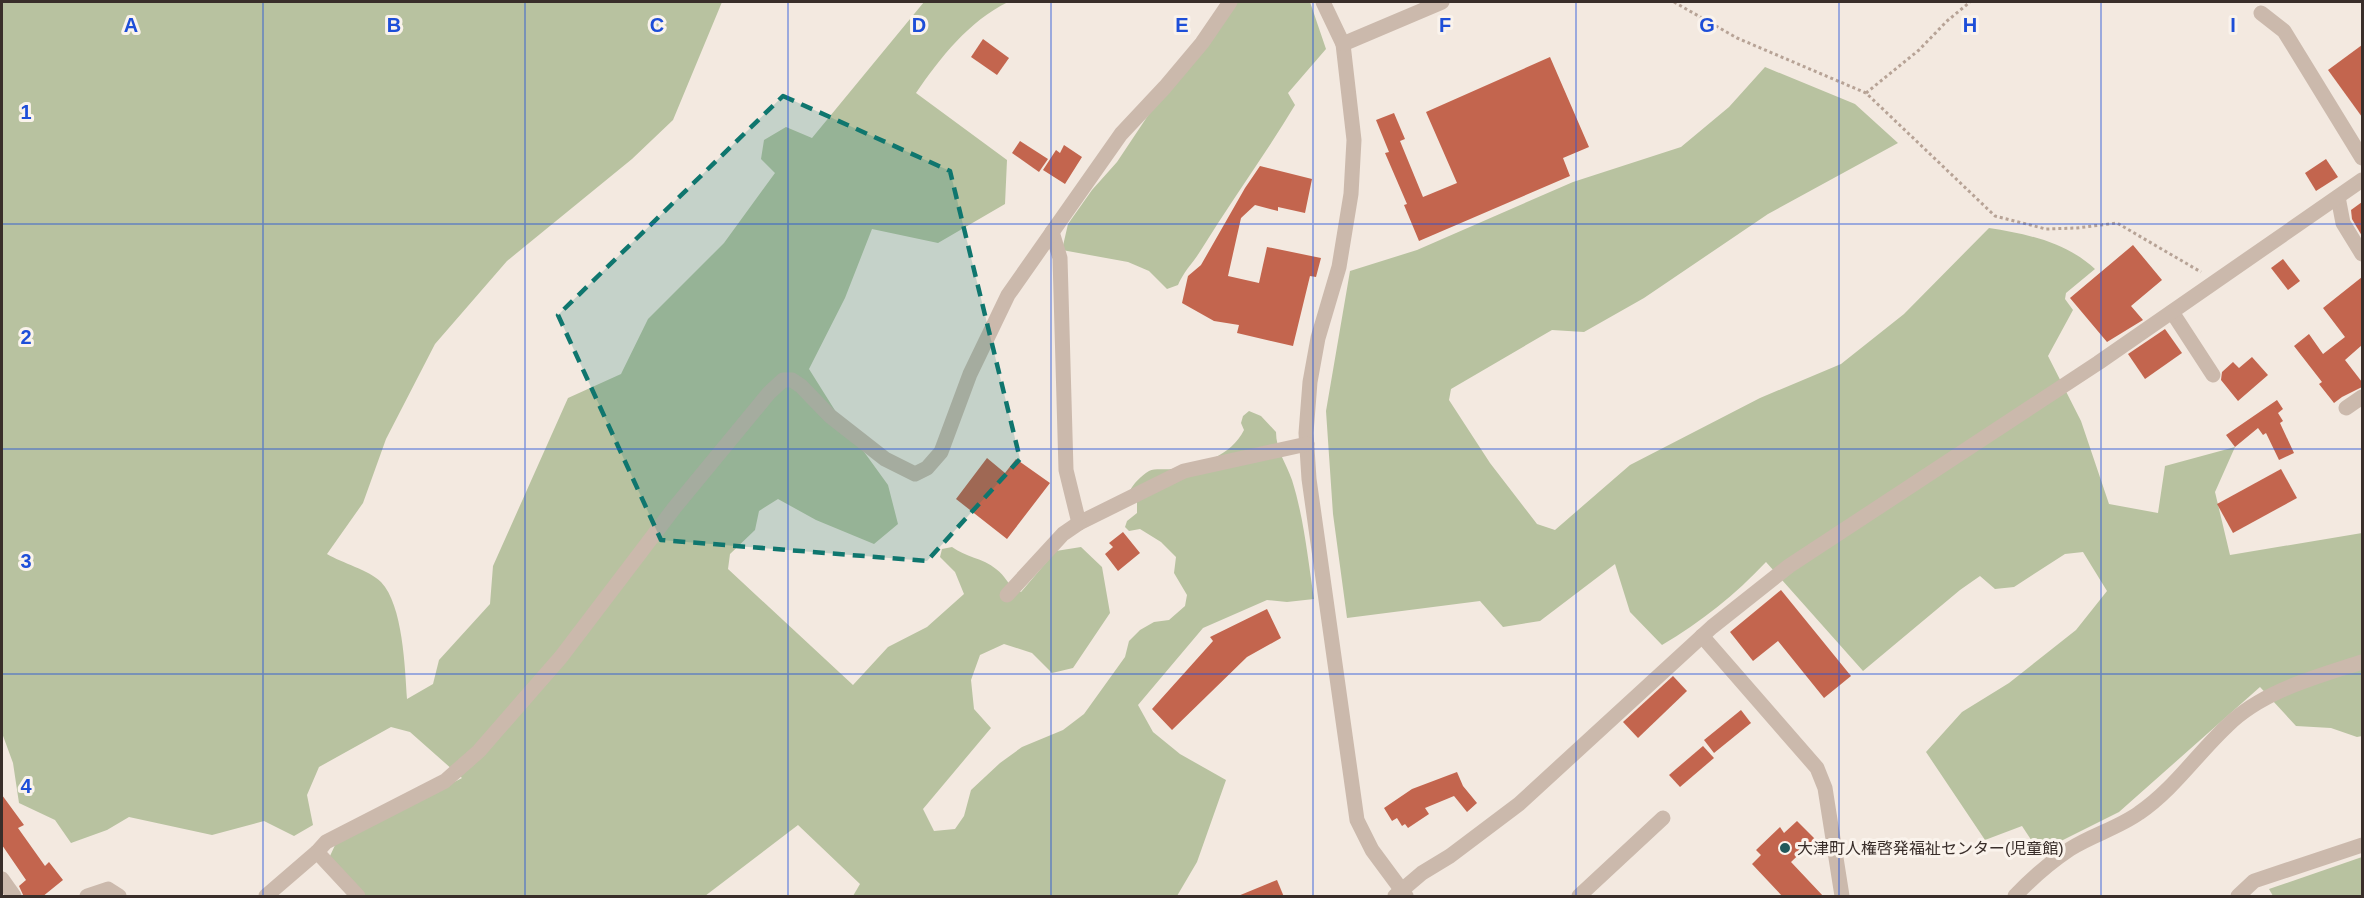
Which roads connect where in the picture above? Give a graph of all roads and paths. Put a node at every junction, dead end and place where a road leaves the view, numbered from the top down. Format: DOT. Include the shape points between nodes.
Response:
graph roads {
  1 [pos="1230,2"];
  2 [pos="1323,2"];
  3 [pos="1442,2"];
  4 [pos="1674,2"];
  5 [pos="1970,2"];
  6 [pos="2261,13"];
  7 [pos="1342,44"];
  8 [pos="1866,93"];
  9 [pos="2362,158"];
  10 [pos="2362,180"];
  11 [pos="2337,197"];
  12 [pos="1052,232"];
  13 [pos="2362,254"];
  14 [pos="2217,281"];
  15 [pos="2172,312"];
  16 [pos="2213,375"];
  17 [pos="2362,397"];
  18 [pos="2346,408"];
  19 [pos="1307,444"];
  20 [pos="1079,522"];
  21 [pos="1006,595"];
  22 [pos="1702,636"];
  23 [pos="2362,662"];
  24 [pos="1663,818"];
  25 [pos="2362,845"];
  26 [pos="317,852"];
  27 [pos="2,879"];
  28 [pos="1401,895"];
  29 [pos="14,897"];
  30 [pos="87,897"];
  31 [pos="119,897"];
  32 [pos="266,897"];
  33 [pos="358,897"];
  34 [pos="1579,897"];
  35 [pos="1842,897"];
  36 [pos="2015,897"];
  37 [pos="2238,897"];
  1 -- 12 [label="street" via="1187,61 1120,134"];
  2 -- 7 [label="street"];
  3 -- 7 [label="street"];
  4 -- 8 [label="path" via="1737,38"];
  5 -- 8 [label="path"];
  6 -- 9 [label="street" via="2284,31"];
  7 -- 19 [label="street" via="1354,140 1351,194 1339,267 1318,338 1310,382"];
  8 -- 14 [label="path" via="1995,216 2046,229 2117,223"];
  10 -- 11 [label="street"];
  11 -- 13 [label="street" via="2343,223"];
  11 -- 14 [label="street"];
  12 -- 20 [label="street" via="1060,258 1066,470"];
  12 -- 26 [label="street" via="1008,295 970,374 940,452 927,468 915,474 885,459 830,416 801,386 783,380 675,507 561,657 479,751 445,781 326,842"];
  14 -- 15 [label="street"];
  15 -- 16 [label="street"];
  15 -- 22 [label="street" via="1789,566"];
  17 -- 18 [label="street"];
  19 -- 20 [label="street" via="1184,471"];
  19 -- 28 [label="street" via="1358,820"];
  20 -- 21 [label="street"];
  22 -- 28 [label="street" via="1519,804 1422,873"];
  22 -- 35 [label="street" via="1817,768 1825,788"];
  23 -- 36 [label="street" via="2263,700 2228,724 2140,813 2072,848 2040,870"];
  24 -- 34 [label="street"];
  25 -- 37 [label="street" via="2254,881"];
  26 -- 32 [label="street"];
  26 -- 33 [label="street"];
  27 -- 29 [label="street"];
  30 -- 31 [label="street" via="108,889"];
}
